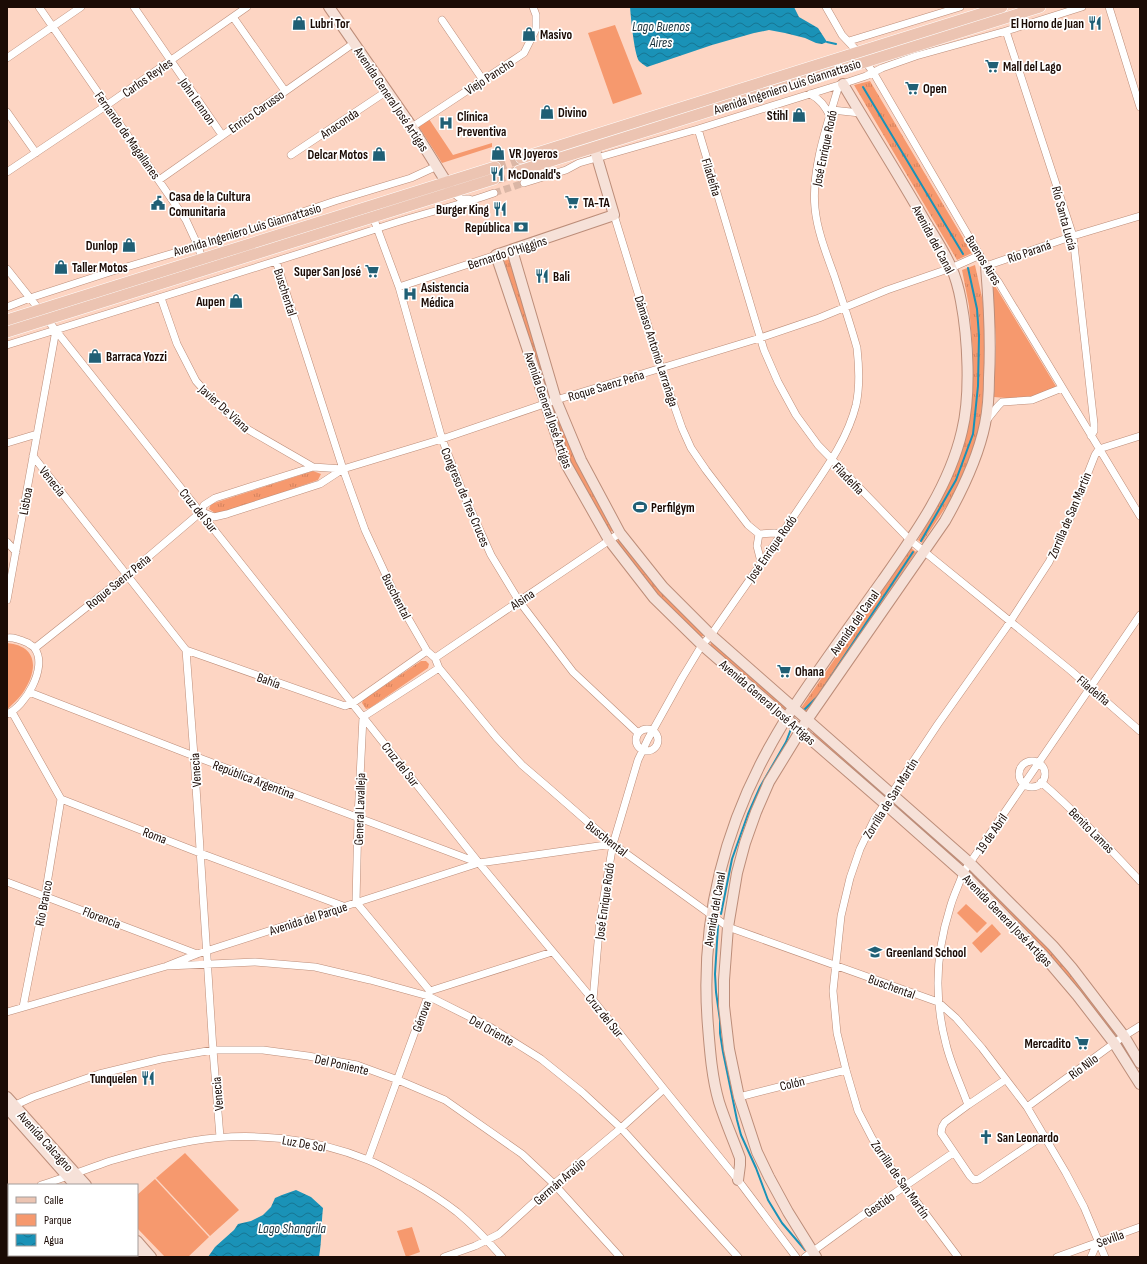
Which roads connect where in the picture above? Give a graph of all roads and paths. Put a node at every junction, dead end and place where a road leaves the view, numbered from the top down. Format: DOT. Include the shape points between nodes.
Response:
graph roads {
  1 [pos="39,7"];
  2 [pos="80,7"];
  3 [pos="134,7"];
  4 [pos="330,7"];
  5 [pos="533,7"];
  6 [pos="826,7"];
  7 [pos="960,7"];
  8 [pos="1002,7"];
  9 [pos="1040,7"];
  10 [pos="1082,7"];
  11 [pos="1109,7"];
  12 [pos="244,8"];
  13 [pos="233,17"];
  14 [pos="442,20"];
  15 [pos="52,26"];
  16 [pos="1006,31"];
  17 [pos="849,41"];
  18 [pos="354,44"];
  19 [pos="922,44"];
  20 [pos="858,52"];
  21 [pos="916,56"];
  22 [pos="7,58"];
  23 [pos="171,61"];
  24 [pos="865,61"];
  25 [pos="873,72"];
  26 [pos="483,80"];
  27 [pos="841,85"];
  28 [pos="285,91"];
  29 [pos="387,91"];
  30 [pos="810,94"];
  31 [pos="107,105"];
  32 [pos="1140,107"];
  33 [pos="7,112"];
  34 [pos="831,113"];
  35 [pos="860,113"];
  36 [pos="412,127"];
  37 [pos="698,129"];
  38 [pos="222,135"];
  39 [pos="594,147"];
  40 [pos="36,153"];
  41 [pos="291,155"];
  42 [pos="521,158"];
  43 [pos="597,159"];
  44 [pos="438,166"];
  45 [pos="495,167"];
  46 [pos="519,171"];
  47 [pos="7,172"];
  48 [pos="494,179"];
  49 [pos="159,180"];
  50 [pos="446,181"];
  51 [pos="524,183"];
  52 [pos="452,192"];
  53 [pos="494,193"];
  54 [pos="482,198"];
  55 [pos="614,216"];
  56 [pos="1140,216"];
  57 [pos="373,217"];
  58 [pos="377,228"];
  59 [pos="238,234"];
  60 [pos="1073,236"];
  61 [pos="248,244"];
  62 [pos="198,246"];
  63 [pos="512,250"];
  64 [pos="496,255"];
  65 [pos="980,255"];
  66 [pos="202,258"];
  67 [pos="276,261"];
  68 [pos="986,266"];
  69 [pos="951,268"];
  70 [pos="7,269"];
  71 [pos="205,269"];
  72 [pos="399,287"];
  73 [pos="30,298"];
  74 [pos="161,298"];
  75 [pos="7,307"];
  76 [pos="845,307"];
  77 [pos="39,309"];
  78 [pos="47,319"];
  79 [pos="7,320"];
  80 [pos="56,330"];
  81 [pos="7,332"];
  82 [pos="760,338"];
  83 [pos="7,346"];
  84 [pos="661,368"];
  85 [pos="1062,388"];
  86 [pos="556,400"];
  87 [pos="545,404"];
  88 [pos="986,422"];
  89 [pos="37,434"];
  90 [pos="1091,436"];
  91 [pos="1140,436"];
  92 [pos="442,439"];
  93 [pos="7,443"];
  94 [pos="1099,449"];
  95 [pos="33,456"];
  96 [pos="832,460"];
  97 [pos="312,468"];
  98 [pos="343,469"];
  99 [pos="201,512"];
  100 [pos="1140,516"];
  101 [pos="620,532"];
  102 [pos="758,534"];
  103 [pos="782,535"];
  104 [pos="609,540"];
  105 [pos="910,540"];
  106 [pos="7,542"];
  107 [pos="924,551"];
  108 [pos="16,552"];
  109 [pos="761,562"];
  110 [pos="127,575"];
  111 [pos="7,600"];
  112 [pos="519,601"];
  113 [pos="1140,615"];
  114 [pos="1010,622"];
  115 [pos="711,635"];
  116 [pos="7,638"];
  117 [pos="702,645"];
  118 [pos="35,648"];
  119 [pos="186,650"];
  120 [pos="427,651"];
  121 [pos="435,658"];
  122 [pos="439,668"];
  123 [pos="1090,687"];
  124 [pos="29,692"];
  125 [pos="353,703"];
  126 [pos="793,708"];
  127 [pos="9,713"];
  128 [pos="363,717"];
  129 [pos="786,719"];
  130 [pos="807,720"];
  131 [pos="653,730"];
  132 [pos="800,731"];
  133 [pos="1140,731"];
  134 [pos="638,733"];
  135 [pos="643,750"];
  136 [pos="194,756"];
  137 [pos="1039,763"];
  138 [pos="1041,782"];
  139 [pos="1025,784"];
  140 [pos="891,793"];
  141 [pos="61,799"];
  142 [pos="884,803"];
  143 [pos="358,818"];
  144 [pos="613,844"];
  145 [pos="200,853"];
  146 [pos="479,863"];
  147 [pos="970,863"];
  148 [pos="963,873"];
  149 [pos="1140,881"];
  150 [pos="7,882"];
  151 [pos="45,896"];
  152 [pos="356,902"];
  153 [pos="343,906"];
  154 [pos="711,914"];
  155 [pos="728,927"];
  156 [pos="207,951"];
  157 [pos="552,952"];
  158 [pos="197,954"];
  159 [pos="208,964"];
  160 [pos="835,965"];
  161 [pos="167,966"];
  162 [pos="429,994"];
  163 [pos="593,1000"];
  164 [pos="938,1002"];
  165 [pos="23,1007"];
  166 [pos="7,1012"];
  167 [pos="1140,1026"];
  168 [pos="1124,1036"];
  169 [pos="1114,1043"];
  170 [pos="213,1050"];
  171 [pos="1140,1063"];
  172 [pos="846,1070"];
  173 [pos="398,1080"];
  174 [pos="1005,1080"];
  175 [pos="1140,1084"];
  176 [pos="664,1089"];
  177 [pos="7,1097"];
  178 [pos="739,1097"];
  179 [pos="968,1105"];
  180 [pos="10,1107"];
  181 [pos="1027,1107"];
  182 [pos="621,1128"];
  183 [pos="1044,1135"];
  184 [pos="220,1137"];
  185 [pos="954,1152"];
  186 [pos="368,1160"];
  187 [pos="72,1175"];
  188 [pos="738,1180"];
  189 [pos="44,1184"];
  190 [pos="76,1184"];
  191 [pos="85,1184"];
  192 [pos="554,1184"];
  193 [pos="904,1186"];
  194 [pos="1140,1227"];
  195 [pos="488,1241"];
  196 [pos="1099,1242"];
  197 [pos="138,1243"];
  198 [pos="811,1255"];
  199 [pos="151,1257"];
  200 [pos="444,1257"];
  201 [pos="502,1257"];
  202 [pos="620,1257"];
  203 [pos="738,1257"];
  204 [pos="796,1257"];
  205 [pos="958,1257"];
  206 [pos="1057,1257"];
  207 [pos="1091,1257"];
  208 [pos="1105,1257"];
  1 -- 15 [label="street, Fernando de Magallanes"];
  2 -- 15 [label="street"];
  3 -- 23 [label="street, John Lennon"];
  4 -- 18 [label="street, Avenida General José Artigas"];
  5 -- 26 [label="street, Viejo Pancho" via="536,29 524,53"];
  6 -- 17 [label="street, Buenos Aires"];
  7 -- 17 [label="street, Avenida Ingeniero Luis Giannattasio"];
  8 -- 20 [label="main road, Avenida Ingeniero Luis Giannattasio"];
  9 -- 19 [label="main road, Avenida Ingeniero Luis Giannattasio"];
  10 -- 16 [label="street, Avenida Ingeniero Luis Giannattasio"];
  11 -- 32 [label="street"];
  12 -- 13 [label="street, Carlos Reyles"];
  13 -- 23 [label="street, Carlos Reyles"];
  13 -- 28 [label="street"];
  14 -- 26 [label="street"];
  15 -- 22 [label="street"];
  15 -- 31 [label="street, Fernando de Magallanes"];
  16 -- 21 [label="street, Avenida Ingeniero Luis Giannattasio"];
  16 -- 60 [label="street, Río Santa Lucía"];
  17 -- 20 [label="street, Buenos Aires"];
  18 -- 28 [label="street, Enrico Carusso"];
  18 -- 29 [label="street, Avenida General José Artigas"];
  19 -- 21 [label="street"];
  19 -- 24 [label="main road, Avenida Ingeniero Luis Giannattasio"];
  20 -- 24 [label="street, Buenos Aires"];
  20 -- 42 [label="main road, Avenida Ingeniero Luis Giannattasio"];
  21 -- 25 [label="street, Avenida Ingeniero Luis Giannattasio"];
  23 -- 31 [label="street, Carlos Reyles"];
  23 -- 38 [label="street, John Lennon"];
  24 -- 25 [label="street, Buenos Aires"];
  24 -- 39 [label="main road, Avenida Ingeniero Luis Giannattasio"];
  25 -- 27 [label="street, Avenida Ingeniero Luis Giannattasio"];
  25 -- 65 [label="street, Buenos Aires"];
  26 -- 36 [label="street, Viejo Pancho"];
  27 -- 30 [label="street, Avenida Ingeniero Luis Giannattasio"];
  27 -- 34 [label="street, José Enrique Rodó"];
  27 -- 35 [label="street, Avenida del Canal"];
  28 -- 38 [label="street, Enrico Carusso"];
  29 -- 36 [label="street, Avenida General José Artigas"];
  29 -- 41 [label="street, Anaconda"];
  30 -- 34 [label="street" via="817,97"];
  30 -- 37 [label="street, Avenida Ingeniero Luis Giannattasio"];
  31 -- 40 [label="street, Carlos Reyles"];
  31 -- 49 [label="street, Fernando de Magallanes"];
  33 -- 40 [label="street"];
  34 -- 35 [label="street"];
  34 -- 76 [label="street, José Enrique Rodó" via="817,172 815,208 825,250"];
  35 -- 69 [label="street, Avenida del Canal"];
  36 -- 44 [label="street, Avenida General José Artigas"];
  37 -- 43 [label="street, Avenida Ingeniero Luis Giannattasio"];
  37 -- 82 [label="street, Filadelfia"];
  38 -- 49 [label="street, Enrico Carusso"];
  39 -- 43 [label="street, Dámaso Antonio Larrañaga"];
  39 -- 46 [label="main road, Avenida Ingeniero Luis Giannattasio"];
  40 -- 47 [label="street, Carlos Reyles"];
  43 -- 51 [label="street, Avenida Ingeniero Luis Giannattasio"];
  43 -- 55 [label="street, Dámaso Antonio Larrañaga"];
  44 -- 50 [label="street, Avenida General José Artigas"];
  44 -- 59 [label="street, Avenida Ingeniero Luis Giannattasio" via="411,178"];
  45 -- 50 [label="main road, Avenida Ingeniero Luis Giannattasio"];
  48 -- 52 [label="main road, Avenida Ingeniero Luis Giannattasio"];
  49 -- 62 [label="street, Fernando de Magallanes" via="186,220"];
  50 -- 52 [label="street, Avenida General José Artigas"];
  50 -- 61 [label="main road, Avenida Ingeniero Luis Giannattasio"];
  52 -- 54 [label="street" via="461,199"];
  52 -- 57 [label="main road, Avenida Ingeniero Luis Giannattasio"];
  53 -- 54 [label="street"];
  54 -- 58 [label="street"];
  55 -- 63 [label="street, Bernardo O'Higgins"];
  55 -- 84 [label="street, Dámaso Antonio Larrañaga"];
  56 -- 60 [label="street, Río Paraná"];
  57 -- 58 [label="street, Congreso de Tres Cruces"];
  57 -- 71 [label="main road, Avenida Ingeniero Luis Giannattasio"];
  58 -- 67 [label="street"];
  58 -- 72 [label="street, Congreso de Tres Cruces"];
  59 -- 61 [label="street"];
  59 -- 62 [label="street, Avenida Ingeniero Luis Giannattasio"];
  60 -- 68 [label="street, Río Paraná"];
  60 -- 90 [label="street, Río Santa Lucía" via="1094,424"];
  61 -- 66 [label="main road, Avenida Ingeniero Luis Giannattasio"];
  62 -- 66 [label="street, Fernando de Magallanes"];
  62 -- 73 [label="street, Avenida Ingeniero Luis Giannattasio"];
  63 -- 64 [label="street, Bernardo O'Higgins"];
  63 -- 86 [label="street, Avenida General José Artigas"];
  64 -- 72 [label="street, Bernardo O'Higgins"];
  64 -- 87 [label="street, Avenida General José Artigas"];
  65 -- 68 [label="street, Buenos Aires"];
  65 -- 69 [label="street, Roque Saenz Peña"];
  66 -- 71 [label="street, Fernando de Magallanes"];
  66 -- 77 [label="main road, Avenida Ingeniero Luis Giannattasio"];
  67 -- 74 [label="street"];
  67 -- 98 [label="street, Buschental"];
  68 -- 85 [label="street, Buenos Aires"];
  68 -- 88 [label="street, Avenida del Canal" via="990,354"];
  69 -- 76 [label="street, Roque Saenz Peña"];
  69 -- 105 [label="street, Avenida del Canal" via="962,303 967,355 967,401 963,429 946,480"];
  70 -- 73 [label="street, Cruz del Sur"];
  71 -- 78 [label="main road, Avenida Ingeniero Luis Giannattasio"];
  72 -- 92 [label="street, Congreso de Tres Cruces"];
  73 -- 75 [label="street, Avenida Ingeniero Luis Giannattasio"];
  73 -- 77 [label="street, Cruz del Sur"];
  74 -- 80 [label="street"];
  74 -- 97 [label="street, Javier De Viana" via="177,344 196,381 242,426"];
  76 -- 82 [label="street, Roque Saenz Peña"];
  76 -- 96 [label="street, José Enrique Rodó" via="857,348 859,382 856,405 849,426"];
  77 -- 78 [label="street, Cruz del Sur"];
  77 -- 79 [label="main road, Avenida Ingeniero Luis Giannattasio"];
  78 -- 80 [label="street, Cruz del Sur"];
  78 -- 81 [label="main road, Avenida Ingeniero Luis Giannattasio"];
  80 -- 83 [label="street"];
  80 -- 89 [label="street, Lisboa"];
  80 -- 99 [label="street, Cruz del Sur"];
  82 -- 84 [label="street, Roque Saenz Peña"];
  82 -- 96 [label="street, Filadelfia" via="778,382 796,416"];
  84 -- 86 [label="street, Roque Saenz Peña"];
  84 -- 102 [label="street, Dámaso Antonio Larrañaga" via="691,448 729,501"];
  85 -- 88 [label="street" via="1032,400 1002,402"];
  85 -- 90 [label="street, Buenos Aires"];
  86 -- 87 [label="street, Roque Saenz Peña"];
  86 -- 101 [label="street, Avenida General José Artigas" via="581,460"];
  87 -- 92 [label="street, Roque Saenz Peña"];
  87 -- 104 [label="street, Avenida General José Artigas" via="566,464"];
  88 -- 107 [label="street, Avenida del Canal" via="975,459 957,500"];
  89 -- 93 [label="street"];
  89 -- 95 [label="street, Lisboa"];
  90 -- 94 [label="street, Buenos Aires"];
  91 -- 94 [label="street"];
  92 -- 98 [label="street, Roque Saenz Peña"];
  92 -- 112 [label="street, Congreso de Tres Cruces" via="491,555"];
  94 -- 100 [label="street, Buenos Aires"];
  94 -- 114 [label="street, Zorrilla de San Martín" via="1052,556"];
  95 -- 108 [label="street, Lisboa"];
  95 -- 110 [label="street, Venecia"];
  96 -- 103 [label="street, José Enrique Rodó"];
  96 -- 105 [label="street, Filadelfia"];
  97 -- 98 [label="street, Roque Saenz Peña"];
  97 -- 99 [label="street, Roque Saenz Peña" via="215,498 204,505"];
  98 -- 99 [label="street, Roque Saenz Peña" via="320,484 227,514 214,517"];
  98 -- 120 [label="street, Buschental" via="365,530 397,599"];
  99 -- 110 [label="street, Roque Saenz Peña"];
  99 -- 125 [label="street, Cruz del Sur"];
  101 -- 104 [label="street, Alsina"];
  101 -- 115 [label="street, Avenida General José Artigas" via="663,587"];
  102 -- 103 [label="street"];
  102 -- 109 [label="street" via="757,546"];
  103 -- 109 [label="street, José Enrique Rodó"];
  104 -- 112 [label="street, Alsina"];
  104 -- 117 [label="street, Avenida General José Artigas" via="654,598"];
  105 -- 107 [label="street, Filadelfia"];
  105 -- 126 [label="street, Avenida del Canal"];
  106 -- 108 [label="street"];
  107 -- 114 [label="street, Filadelfia"];
  107 -- 130 [label="street, Avenida del Canal"];
  108 -- 111 [label="street, Lisboa"];
  109 -- 115 [label="street, José Enrique Rodó"];
  110 -- 118 [label="street, Roque Saenz Peña"];
  110 -- 119 [label="street, Venecia"];
  112 -- 121 [label="street, Alsina"];
  112 -- 134 [label="street, Congreso de Tres Cruces" via="574,672"];
  113 -- 123 [label="street, 19 de Abril"];
  114 -- 123 [label="street, Filadelfia"];
  114 -- 140 [label="street, Zorrilla de San Martín"];
  115 -- 117 [label="street, José Enrique Rodó"];
  115 -- 126 [label="street, Avenida General José Artigas"];
  116 -- 118 [label="street" via="23,641"];
  117 -- 129 [label="street, Avenida General José Artigas"];
  117 -- 131 [label="street, José Enrique Rodó"];
  118 -- 124 [label="street" via="39,666"];
  119 -- 125 [label="street, Bahía" via="338,704 345,706"];
  119 -- 136 [label="street, Venecia"];
  120 -- 121 [label="street, Buschental"];
  120 -- 125 [label="street"];
  121 -- 122 [label="street, Buschental"];
  122 -- 128 [label="street"];
  122 -- 144 [label="street, Buschental" via="522,765"];
  123 -- 133 [label="street, Filadelfia"];
  123 -- 137 [label="street, 19 de Abril"];
  124 -- 127 [label="street"];
  124 -- 136 [label="street, República Argentina"];
  125 -- 128 [label="street, Cruz del Sur"];
  126 -- 129 [label="street, Avenida del Canal"];
  126 -- 130 [label="street, Avenida General José Artigas"];
  127 -- 141 [label="street"];
  128 -- 143 [label="street, General Lavalleja"];
  128 -- 146 [label="street, Cruz del Sur"];
  129 -- 132 [label="street, Avenida General José Artigas"];
  129 -- 154 [label="street, Avenida del Canal" via="754,774 740,806 729,836"];
  130 -- 132 [label="street, Avenida del Canal"];
  130 -- 140 [label="street, Avenida General José Artigas"];
  131 -- 134 [label="street" via="645,729"];
  131 -- 135 [label="street, José Enrique Rodó"];
  131 -- 135 [label="street" via="658,736 657,745 651,750"];
  132 -- 142 [label="street, Avenida General José Artigas"];
  132 -- 155 [label="street, Avenida del Canal" via="769,782 756,812 737,873"];
  134 -- 135 [label="street" via="636,740 639,748"];
  135 -- 144 [label="street, José Enrique Rodó"];
  136 -- 143 [label="street, República Argentina"];
  136 -- 145 [label="street, Venecia"];
  137 -- 138 [label="street" via="1044,772"];
  137 -- 139 [label="street, 19 de Abril"];
  137 -- 139 [label="street" via="1027,762 1021,766 1020,778"];
  138 -- 139 [label="street" via="1033,786"];
  138 -- 149 [label="street, Benito Lamas" via="1064,802"];
  139 -- 147 [label="street, 19 de Abril"];
  140 -- 142 [label="street, Zorrilla de San Martín"];
  140 -- 147 [label="street, Avenida General José Artigas"];
  141 -- 145 [label="street, Roma"];
  141 -- 151 [label="street, Río Branco"];
  142 -- 148 [label="street, Avenida General José Artigas"];
  142 -- 160 [label="street, Zorrilla de San Martín" via="860,849 850,878 841,916"];
  143 -- 146 [label="street, República Argentina"];
  143 -- 152 [label="street, General Lavalleja"];
  144 -- 146 [label="street, Avenida del Parque"];
  144 -- 154 [label="street, Buschental"];
  144 -- 163 [label="street, José Enrique Rodó" via="600,918"];
  145 -- 153 [label="street, Roma"];
  145 -- 156 [label="street, Venecia"];
  146 -- 152 [label="street, Avenida del Parque"];
  146 -- 157 [label="street, Cruz del Sur"];
  147 -- 148 [label="street, 19 de Abril"];
  147 -- 168 [label="street, Avenida General José Artigas" via="1053,946"];
  148 -- 164 [label="street, 19 de Abril" via="950,906 940,949"];
  148 -- 169 [label="street, Avenida General José Artigas" via="1043,955"];
  150 -- 151 [label="street, Florencia"];
  151 -- 158 [label="street, Florencia"];
  151 -- 165 [label="street, Río Branco"];
  152 -- 153 [label="street, Avenida del Parque"];
  152 -- 162 [label="street"];
  153 -- 156 [label="street, Avenida del Parque"];
  154 -- 155 [label="street, Buschental"];
  154 -- 188 [label="street, Avenida del Canal" via="705,972 709,1049 719,1103 740,1158"];
  155 -- 160 [label="street, Buschental"];
  155 -- 178 [label="street, Avenida del Canal" via="724,1006 729,1049"];
  156 -- 158 [label="street, Avenida del Parque"];
  156 -- 159 [label="street, Venecia"];
  157 -- 162 [label="street, Génova"];
  157 -- 163 [label="street, Cruz del Sur"];
  158 -- 161 [label="street, Avenida del Parque"];
  159 -- 161 [label="street, Del Oriente"];
  159 -- 162 [label="street, Del Oriente" via="255,962 315,967"];
  159 -- 170 [label="street, Venecia"];
  160 -- 164 [label="street, Buschental"];
  160 -- 172 [label="street, Zorrilla de San Martín" via="833,991 837,1033"];
  161 -- 165 [label="street, Avenida del Parque"];
  162 -- 173 [label="street, Génova"];
  162 -- 182 [label="street, Del Oriente" via="490,1027 541,1059"];
  163 -- 176 [label="street, Cruz del Sur"];
  164 -- 174 [label="street, Buschental" via="982,1048"];
  164 -- 179 [label="street, 19 de Abril" via="946,1044"];
  165 -- 166 [label="street, Avenida del Parque"];
  167 -- 168 [label="street, Río Nilo"];
  168 -- 169 [label="street, Río Nilo"];
  168 -- 171 [label="street, Avenida General José Artigas"];
  169 -- 175 [label="street, Avenida General José Artigas"];
  169 -- 181 [label="street, Río Nilo"];
  170 -- 173 [label="street, Del Poniente" via="262,1050 308,1056 357,1065"];
  170 -- 180 [label="street, Del Poniente" via="160,1059 99,1074"];
  170 -- 184 [label="street, Venecia"];
  172 -- 178 [label="street, Colón"];
  172 -- 193 [label="street, Zorrilla de San Martín" via="858,1111 886,1161"];
  173 -- 186 [label="street, Génova"];
  173 -- 192 [label="street, Del Poniente" via="445,1100 522,1154"];
  174 -- 179 [label="street"];
  174 -- 181 [label="street, Buschental"];
  176 -- 182 [label="street, Germán Araújo"];
  176 -- 188 [label="street, Cruz del Sur"];
  177 -- 180 [label="street, Avenida Calcagno"];
  178 -- 198 [label="street, Avenida del Canal" via="757,1152"];
  179 -- 185 [label="street" via="942,1127 941,1133"];
  180 -- 187 [label="street, Avenida Calcagno"];
  181 -- 183 [label="street, Buschental"];
  182 -- 192 [label="street, Germán Araújo"];
  182 -- 203 [label="street, Del Oriente"];
  183 -- 185 [label="street" via="978,1180 970,1176"];
  183 -- 196 [label="street, Buschental" via="1070,1180"];
  184 -- 186 [label="street, Luz De Sol" via="293,1140"];
  184 -- 187 [label="street, Luz De Sol" via="157,1148"];
  185 -- 193 [label="street, Gestido"];
  186 -- 195 [label="street, Luz De Sol" via="439,1199"];
  187 -- 189 [label="street, Luz De Sol"];
  187 -- 190 [label="street, Avenida Calcagno"];
  187 -- 191 [label="street, Avenida Calcagno"];
  188 -- 204 [label="street, Cruz del Sur"];
  192 -- 195 [label="street, Germán Araújo"];
  192 -- 202 [label="street, Del Poniente"];
  193 -- 198 [label="street, Gestido"];
  193 -- 205 [label="street, Zorrilla de San Martín"];
  194 -- 196 [label="street, Sevilla"];
  195 -- 200 [label="street, Germán Araújo"];
  195 -- 201 [label="street, Luz De Sol"];
  196 -- 206 [label="street, Sevilla"];
  196 -- 207 [label="street"];
  196 -- 208 [label="street, Buschental"];
  197 -- 199 [label="street"];
}
